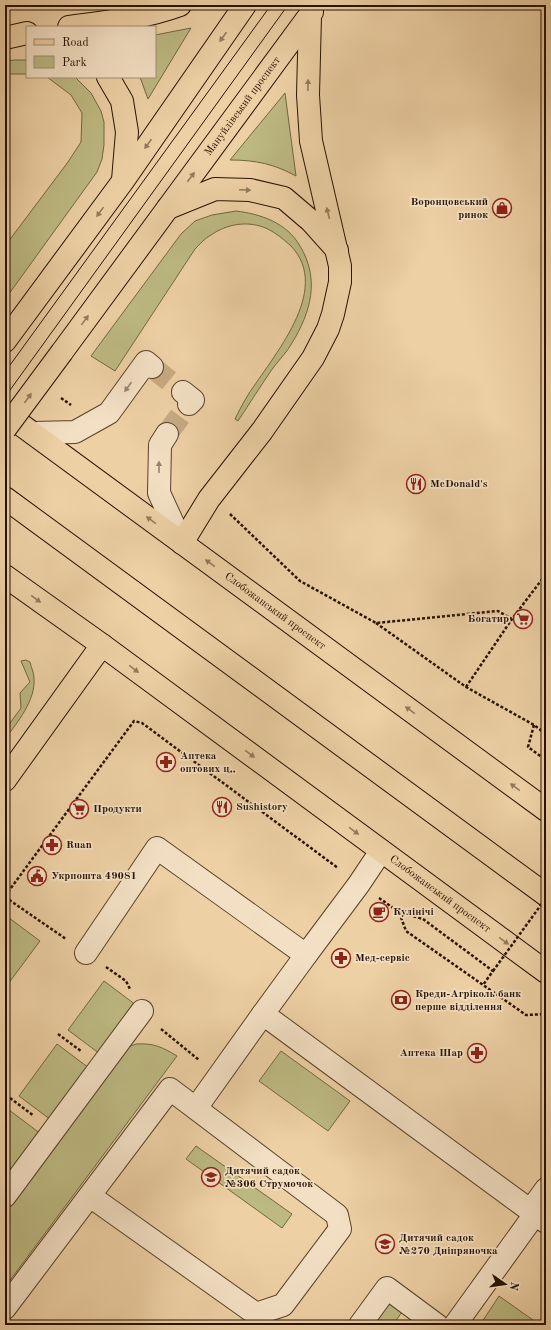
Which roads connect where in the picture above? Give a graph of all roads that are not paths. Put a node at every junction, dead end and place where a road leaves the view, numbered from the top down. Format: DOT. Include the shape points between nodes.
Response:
graph roads {
  1 [pos="180,5"];
  2 [pos="245,5"];
  3 [pos="314,10"];
  4 [pos="76,26"];
  5 [pos="109,78"];
  6 [pos="123,181"];
  7 [pos="168,208"];
  8 [pos="338,251"];
  9 [pos="5,340"];
  10 [pos="152,367"];
  11 [pos="5,413"];
  12 [pos="5,429"];
  13 [pos="33,433"];
  14 [pos="167,434"];
  15 [pos="5,498"];
  16 [pos="182,543"];
  17 [pos="5,576"];
  18 [pos="102,645"];
  19 [pos="5,780"];
  20 [pos="546,810"];
  21 [pos="381,851"];
  22 [pos="546,895"];
  23 [pos="86,954"];
  24 [pos="306,955"];
  25 [pos="546,972"];
  26 [pos="142,1011"];
  27 [pos="263,1014"];
  28 [pos="196,1108"];
  29 [pos="546,1189"];
  30 [pos="5,1196"];
  31 [pos="90,1196"];
  32 [pos="537,1216"];
  33 [pos="5,1308"];
  34 [pos="360,1325"];
  35 [pos="437,1325"];
  36 [pos="454,1325"];
  1 -- 4 [label="main road" via="130,18"];
  2 -- 6 [label="main road, one-way"];
  7 -- 3 [label="main road, Мануйлівський проспект, one-way"];
  8 -- 3 [label="main road, one-way" via="311,141 308,95"];
  5 -- 6 [label="main road" via="122,101 127,132"];
  6 -- 9 [label="main road, one-way"];
  7 -- 8 [label="main road, one-way" via="215,189 250,190 284,198 311,221"];
  12 -- 7 [label="main road, Мануйлівський проспект, one-way, bridge"];
  8 -- 16 [label="main road" via="338,297 314,358 209,499"];
  10 -- 13 [label="lane, one-way" via="146,362 109,413 75,432"];
  11 -- 13 [label="main road, Слобожанський проспект"];
  16 -- 13 [label="main road, Слобожанський проспект, one-way"];
  16 -- 14 [label="lane, one-way" via="159,493 160,445"];
  15 -- 22 [label="main road"];
  20 -- 16 [label="main road, Слобожанський проспект, one-way"];
  17 -- 18 [label="main road, Слобожанський проспект, one-way"];
  18 -- 19 [label="main road"];
  18 -- 21 [label="main road, Слобожанський проспект, one-way"];
  21 -- 24 [label="lane"];
  21 -- 25 [label="main road, Слобожанський проспект, one-way"];
  23 -- 24 [label="lane" via="157,848"];
  24 -- 27 [label="lane"];
  26 -- 30 [label="lane"];
  27 -- 28 [label="lane"];
  27 -- 32 [label="lane"];
  28 -- 31 [label="lane" via="170,1089"];
  28 -- 31 [label="lane" via="337,1214 340,1229 284,1305 256,1314"];
  29 -- 32 [label="lane"];
  31 -- 33 [label="lane"];
  32 -- 36 [label="lane"];
  34 -- 35 [label="lane" via="387,1288"];
}
